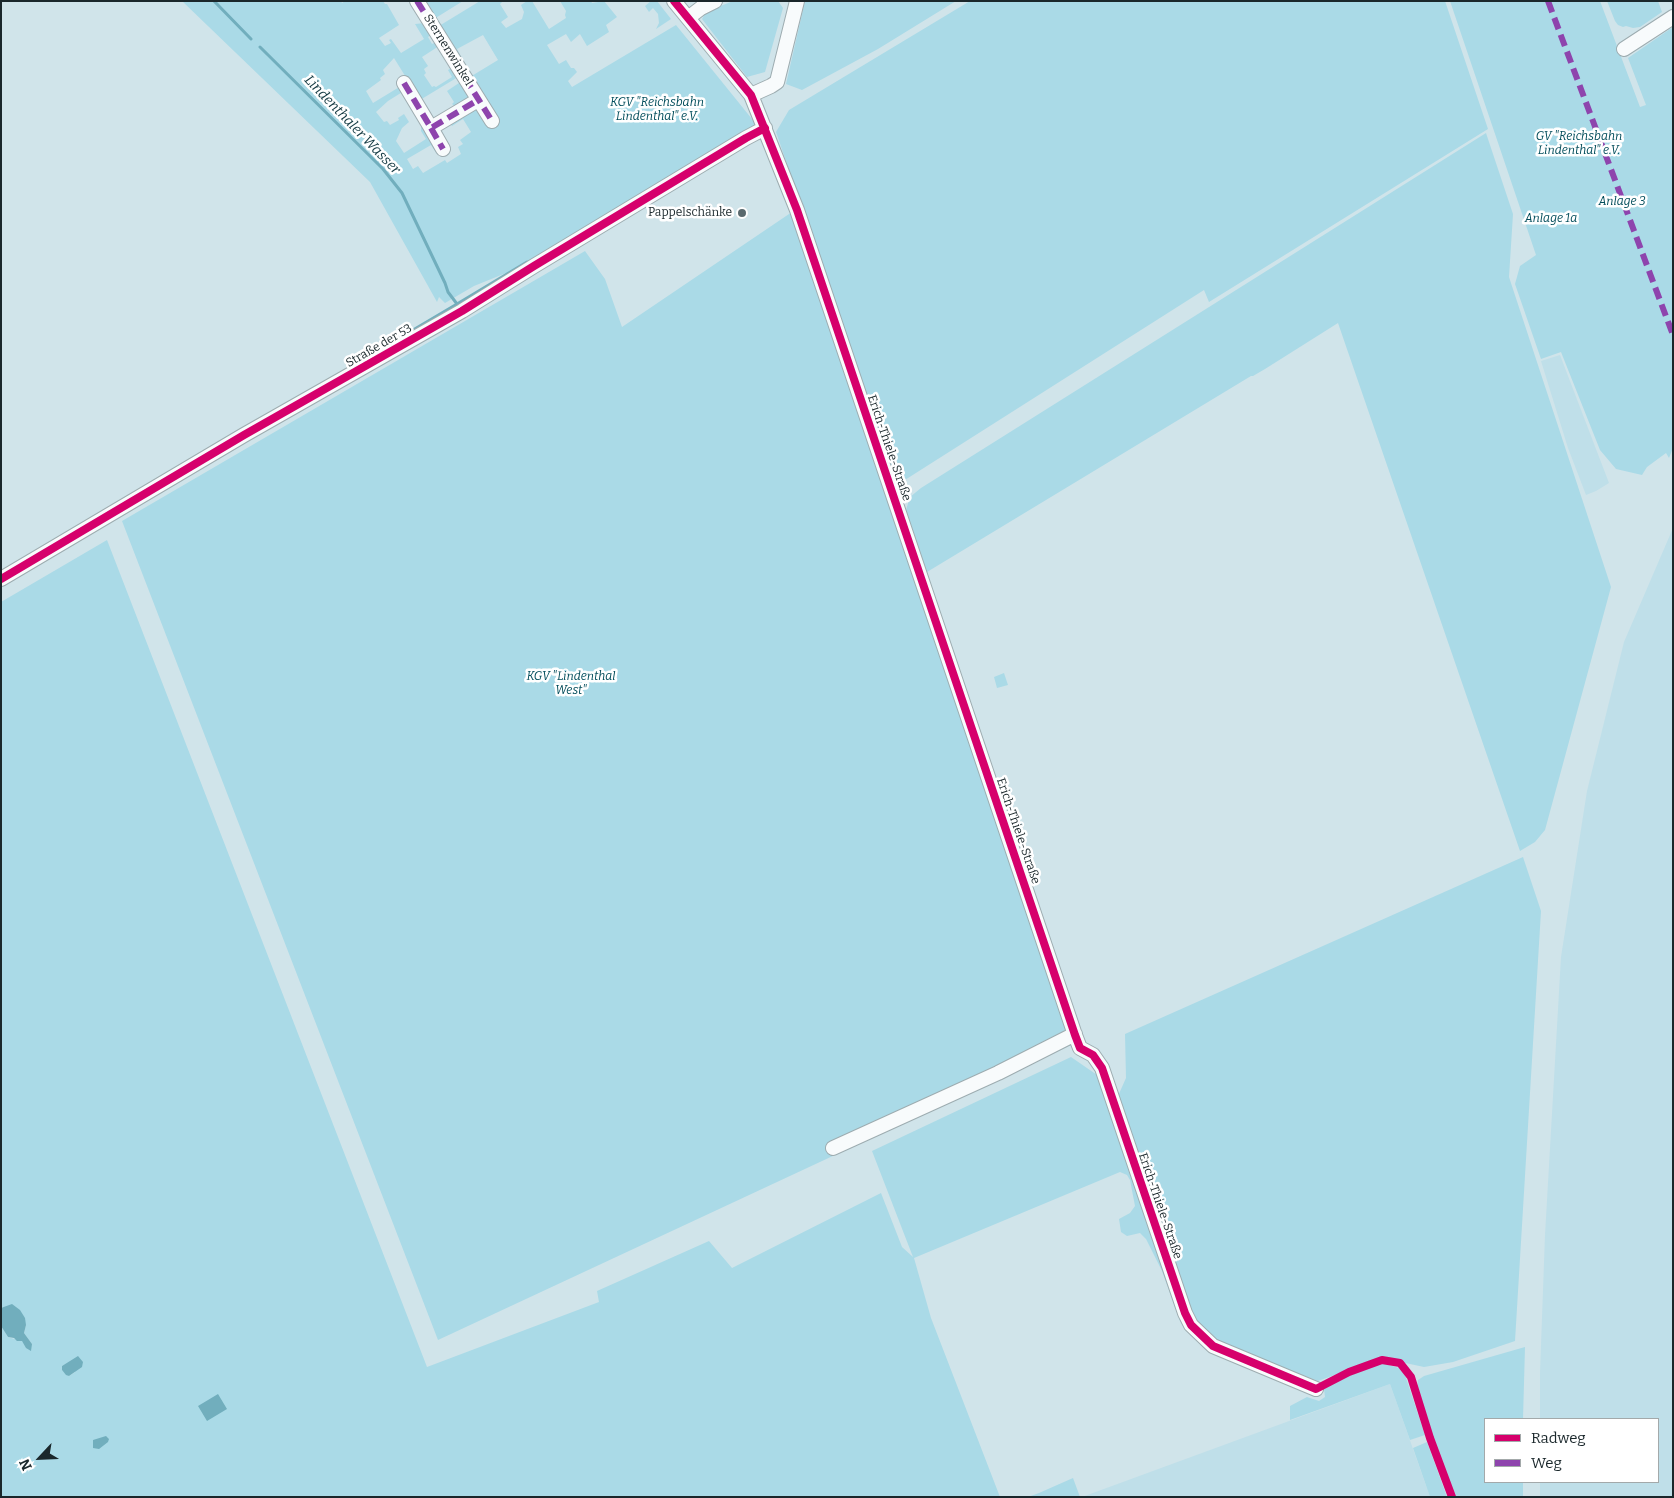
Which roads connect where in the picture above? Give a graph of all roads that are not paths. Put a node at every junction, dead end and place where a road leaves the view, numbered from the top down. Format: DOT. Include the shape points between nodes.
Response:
graph roads {
  1 [pos="417,1"];
  2 [pos="674,1"];
  3 [pos="715,1"];
  4 [pos="797,1"];
  5 [pos="1673,17"];
  6 [pos="688,18"];
  7 [pos="1624,49"];
  8 [pos="404,83"];
  9 [pos="751,95"];
  10 [pos="478,100"];
  11 [pos="492,121"];
  12 [pos="431,128"];
  13 [pos="765,128"];
  14 [pos="443,149"];
  15 [pos="1,579"];
  16 [pos="1075,1034"];
  17 [pos="833,1148"];
  18 [pos="1316,1389"];
  1 -- 10 [label="street, Sternenwinkel"];
  2 -- 6 [label="street, Erich-Thiele-Straße"];
  3 -- 6 [label="street"];
  4 -- 9 [label="street" via="776,82"];
  5 -- 7 [label="street"];
  6 -- 9 [label="street, Erich-Thiele-Straße"];
  8 -- 12 [label="street"];
  9 -- 13 [label="street, Erich-Thiele-Straße"];
  10 -- 11 [label="street, Sternenwinkel"];
  10 -- 12 [label="street, Sternenwinkel"];
  12 -- 14 [label="street"];
  13 -- 15 [label="street, Straße der 53" via="462,311"];
  13 -- 16 [label="street, Erich-Thiele-Straße" via="797,210"];
  16 -- 17 [label="street"];
  16 -- 18 [label="street, Erich-Thiele-Straße" via="1080,1048 1093,1055 1102,1068 1191,1325 1213,1346"];
}
